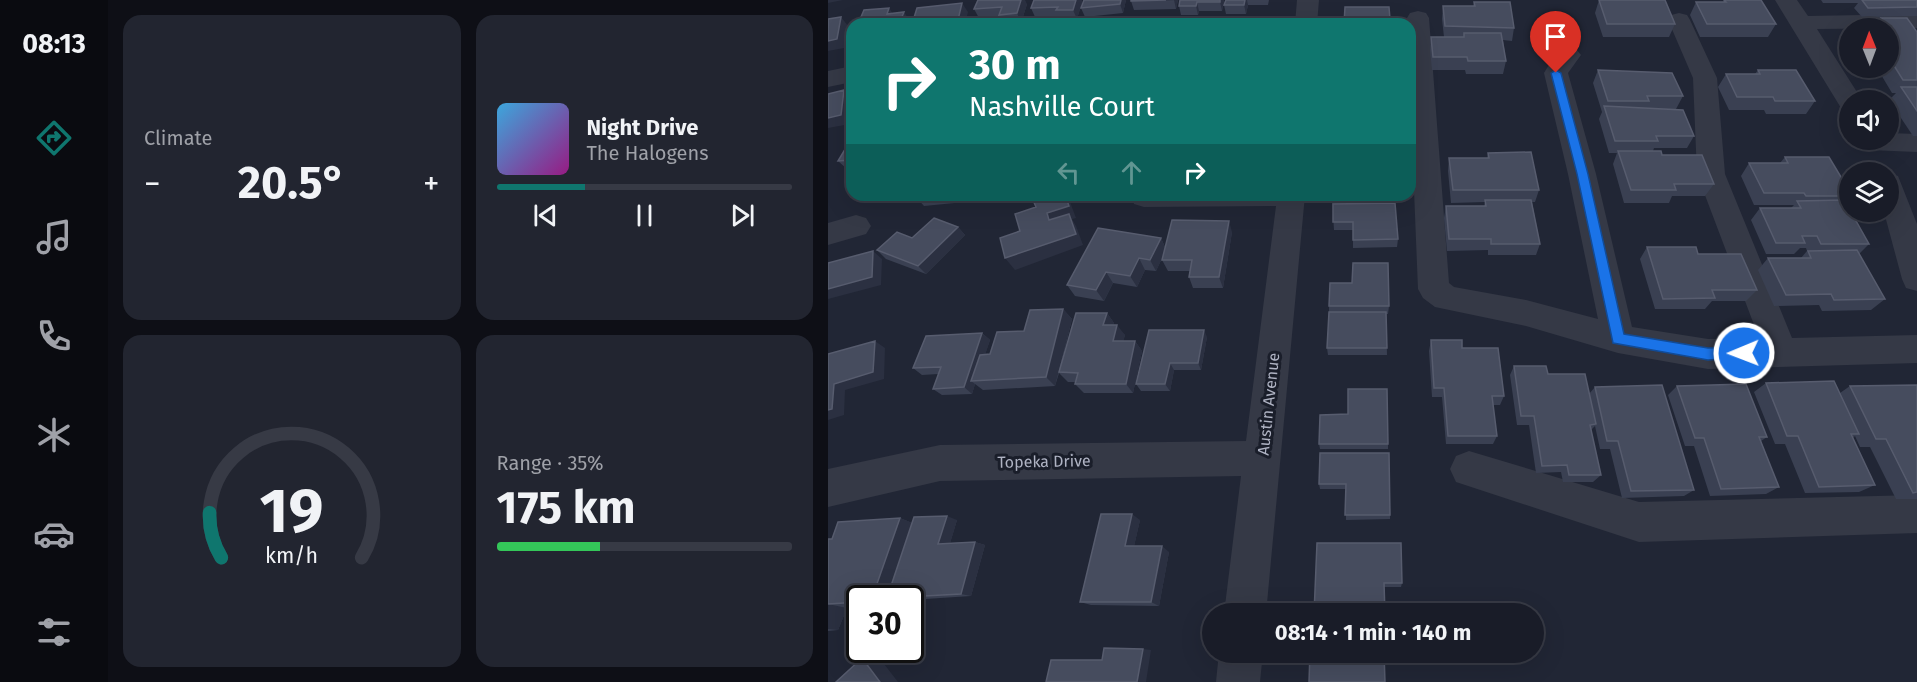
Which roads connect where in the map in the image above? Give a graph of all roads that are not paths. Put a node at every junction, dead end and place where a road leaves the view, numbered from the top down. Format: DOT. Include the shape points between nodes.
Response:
graph roads {
  1 [pos="1308,0"];
  2 [pos="1786,0"];
  3 [pos="1306,18"];
  4 [pos="1418,18"];
  5 [pos="1679,20"];
  6 [pos="1917,21"];
  7 [pos="1802,23"];
  8 [pos="1569,55"];
  9 [pos="846,75"];
  10 [pos="828,79"];
  11 [pos="1843,90"];
  12 [pos="1899,142"];
  13 [pos="1917,143"];
  14 [pos="1290,201"];
  15 [pos="1899,214"];
  16 [pos="856,226"];
  17 [pos="828,234"];
  18 [pos="1915,263"];
  19 [pos="1618,339"];
  20 [pos="1917,349"];
  21 [pos="1781,352"];
  22 [pos="1262,458"];
  23 [pos="1469,469"];
  24 [pos="828,488"];
  25 [pos="1917,514"];
  26 [pos="1246,603"];
  27 [pos="1240,663"];
  28 [pos="1238,682"];
  1 -- 3 [label="street"];
  2 -- 7 [label="street"];
  4 -- 19 [label="street" via="1434,289 1446,298 1526,313"];
  5 -- 21 [label="street" via="1705,78 1711,174"];
  6 -- 7 [label="street"];
  7 -- 11 [label="street"];
  8 -- 19 [label="street" via="1556,73"];
  9 -- 10 [label="street"];
  12 -- 13 [label="street"];
  14 -- 22 [label="street, Austin Avenue"];
  15 -- 18 [label="street"];
  16 -- 17 [label="street"];
  19 -- 21 [label="street" via="1708,354"];
  20 -- 21 [label="street"];
  22 -- 24 [label="street, Topeka Drive" via="940,463"];
  22 -- 26 [label="street, Austin Avenue"];
  23 -- 25 [label="street" via="1639,522"];
  27 -- 28 [label="street"];
}
